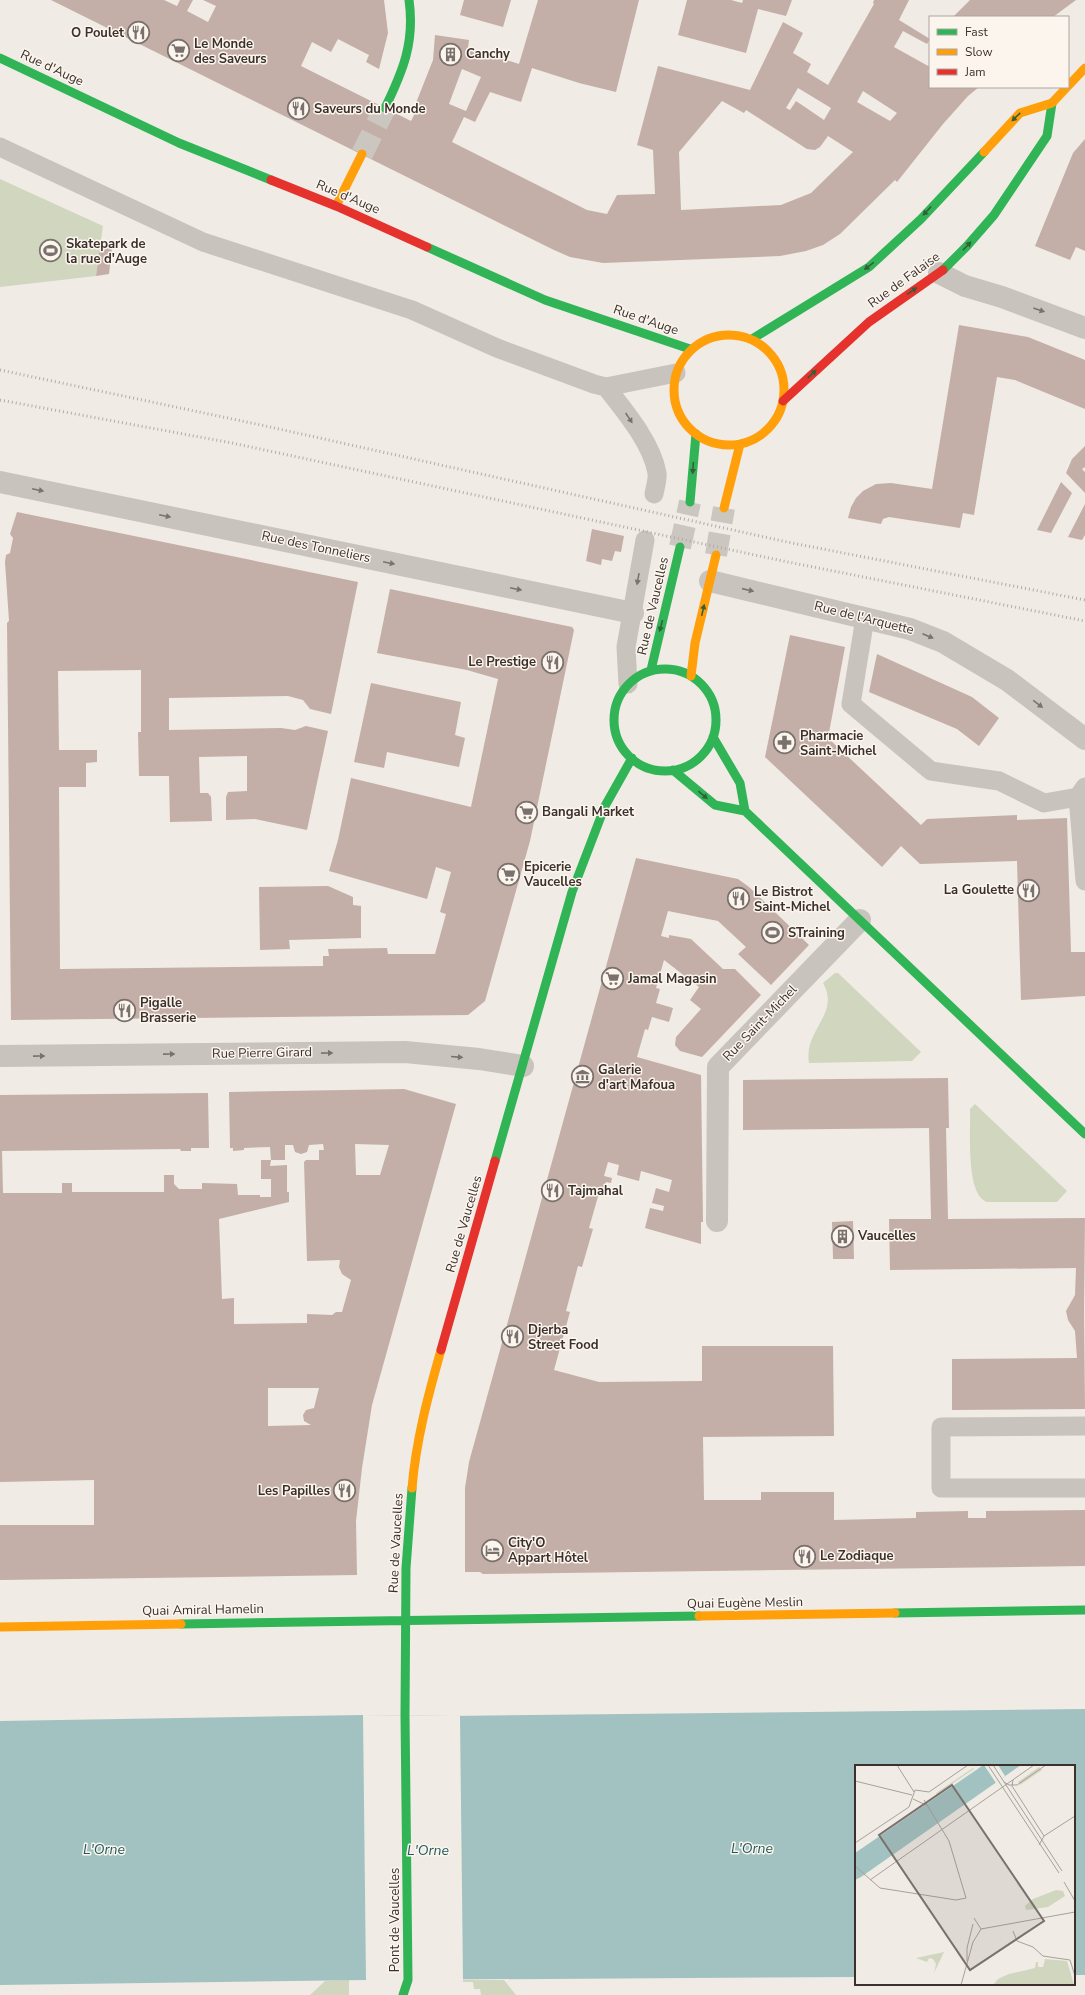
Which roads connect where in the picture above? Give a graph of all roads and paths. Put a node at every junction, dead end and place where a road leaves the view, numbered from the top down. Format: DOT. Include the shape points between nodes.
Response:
graph roads {
  1 [pos="409,0"];
  2 [pos="0,58"];
  3 [pos="1085,68"];
  4 [pos="1069,85"];
  5 [pos="1066,88"];
  6 [pos="1052,103"];
  7 [pos="385,108"];
  8 [pos="0,147"];
  9 [pos="362,154"];
  10 [pos="336,206"];
  11 [pos="940,273"];
  12 [pos="1085,328"];
  13 [pos="752,339"];
  14 [pos="690,350"];
  15 [pos="676,373"];
  16 [pos="606,387"];
  17 [pos="784,401"];
  18 [pos="696,434"];
  19 [pos="740,444"];
  20 [pos="0,482"];
  21 [pos="654,494"];
  22 [pos="690,502"];
  23 [pos="724,508"];
  24 [pos="645,540"];
  25 [pos="680,547"];
  26 [pos="716,555"];
  27 [pos="710,581"];
  28 [pos="633,612"];
  29 [pos="864,618"];
  30 [pos="651,670"];
  31 [pos="691,676"];
  32 [pos="628,684"];
  33 [pos="713,737"];
  34 [pos="1085,739"];
  35 [pos="632,758"];
  36 [pos="674,770"];
  37 [pos="1082,792"];
  38 [pos="745,811"];
  39 [pos="1085,881"];
  40 [pos="860,920"];
  41 [pos="0,1056"];
  42 [pos="523,1066"];
  43 [pos="1085,1134"];
  44 [pos="717,1221"];
  45 [pos="1085,1426"];
  46 [pos="1085,1488"];
  47 [pos="1085,1610"];
  48 [pos="406,1621"];
  49 [pos="0,1627"];
  50 [pos="405,1715"];
  51 [pos="408,1980"];
  52 [pos="417,1990"];
  53 [pos="403,1995"];
  1 -- 7 [label="main road" via="413,27 408,55 399,81"];
  2 -- 10 [label="main road, Rue d'Auge" via="179,143"];
  3 -- 4 [label="main road"];
  5 -- 6 [label="main road"];
  11 -- 6 [label="main road, Rue de Falaise, one-way" via="994,215 1048,136"];
  6 -- 13 [label="main road, one-way" via="1020,112 920,218 869,267"];
  8 -- 16 [label="lane" via="203,242 412,310 548,369"];
  9 -- 10 [label="main road"];
  10 -- 14 [label="main road, Rue d'Auge" via="545,300"];
  11 -- 12 [label="street, one-way" via="965,286 1009,299"];
  17 -- 11 [label="main road, Rue de Falaise, one-way" via="882,312"];
  13 -- 14 [label="main road" via="724,334 700,342"];
  13 -- 17 [label="main road" via="774,358 781,371 785,386"];
  14 -- 15 [label="main road"];
  15 -- 16 [label="lane"];
  15 -- 18 [label="main road" via="673,390 675,405 683,421"];
  16 -- 21 [label="lane, one-way" via="630,418 649,452 657,473"];
  17 -- 19 [label="main road" via="779,416 769,429 756,439"];
  18 -- 19 [label="main road" via="709,442 725,446"];
  18 -- 22 [label="main road, one-way"];
  19 -- 23 [label="main road"];
  20 -- 28 [label="street, Rue des Tonneliers, one-way"];
  24 -- 28 [label="lane, one-way"];
  25 -- 30 [label="main road, Rue de Vaucelles, one-way"];
  26 -- 27 [label="main road"];
  27 -- 29 [label="street, Rue de l'Arquette, one-way"];
  31 -- 27 [label="main road, one-way" via="695,643"];
  28 -- 32 [label="lane" via="626,647"];
  29 -- 34 [label="street, Rue de l'Arquette, one-way" via="910,628 943,642 1007,680"];
  29 -- 37 [label="lane" via="851,704 931,772 999,781 1044,803"];
  30 -- 31 [label="main road" via="672,669"];
  30 -- 32 [label="main road"];
  31 -- 33 [label="main road" via="704,687 713,703 716,720"];
  32 -- 35 [label="main road" via="618,698 614,714 615,730 621,746"];
  33 -- 36 [label="main road" via="704,752 690,764"];
  33 -- 38 [label="main road" via="740,783"];
  35 -- 36 [label="main road" via="644,766"];
  35 -- 42 [label="main road, Rue de Vaucelles" via="619,776 587,849 572,892"];
  36 -- 38 [label="main road, one-way" via="715,805"];
  37 -- 39 [label="lane"];
  38 -- 40 [label="main road"];
  40 -- 43 [label="main road"];
  40 -- 44 [label="street, Rue Saint-Michel" via="718,1067"];
  41 -- 42 [label="street, Rue Pierre Girard, one-way" via="405,1052"];
  42 -- 48 [label="main road, Rue de Vaucelles" via="446,1330 415,1455 409,1514"];
  45 -- 46 [label="lane" via="941,1427 941,1488"];
  47 -- 48 [label="main road, Quai Eugène Meslin"];
  48 -- 49 [label="main road, Quai Amiral Hamelin"];
  48 -- 50 [label="main road, Rue de Vaucelles"];
  50 -- 51 [label="main road, Pont de Vaucelles"];
  51 -- 52 [label="main road, Pont de Vaucelles"];
  51 -- 53 [label="main road, Pont de Vaucelles"];
}
